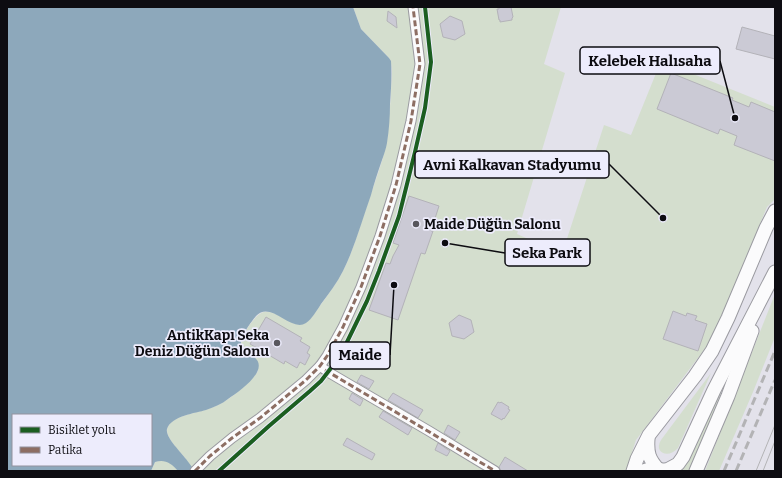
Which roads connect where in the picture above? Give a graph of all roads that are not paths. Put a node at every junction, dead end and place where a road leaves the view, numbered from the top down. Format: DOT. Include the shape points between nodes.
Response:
graph roads {
  1 [pos="413,7"];
  2 [pos="775,211"];
  3 [pos="775,272"];
  4 [pos="320,366"];
  5 [pos="649,435"];
  6 [pos="197,469"];
  7 [pos="663,470"];
  8 [pos="495,471"];
  9 [pos="633,471"];
  10 [pos="643,471"];
  11 [pos="696,471"];
  1 -- 4 [label="street" via="420,64 411,121 396,185 361,287 338,337"];
  2 -- 5 [label="main road" via="712,351"];
  3 -- 7 [label="main road" via="714,390 683,457 678,464"];
  3 -- 11 [label="main road" via="728,396"];
  4 -- 6 [label="street"];
  4 -- 8 [label="street"];
  5 -- 7 [label="main road" via="649,455 652,462"];
  5 -- 9 [label="main road"];
  7 -- 10 [label="main road"];
}
